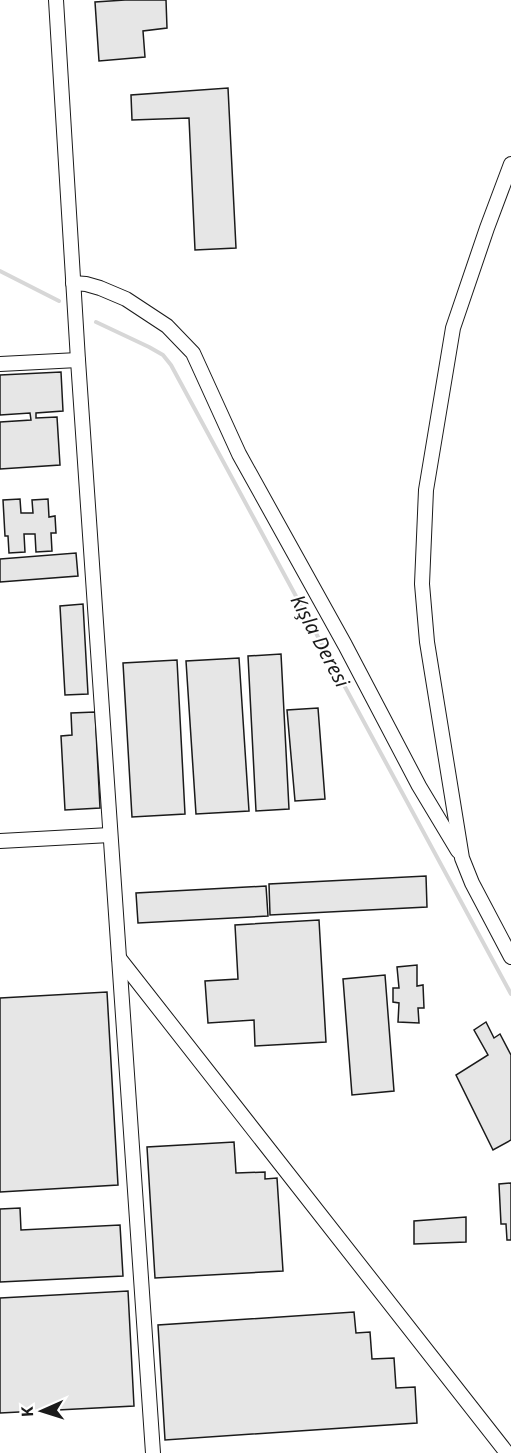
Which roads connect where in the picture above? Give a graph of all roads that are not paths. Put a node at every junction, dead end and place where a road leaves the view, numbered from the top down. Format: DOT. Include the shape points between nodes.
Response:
graph roads {
  1 [pos="56,0"];
  2 [pos="511,164"];
  3 [pos="73,283"];
  4 [pos="78,360"];
  5 [pos="0,364"];
  6 [pos="110,835"];
  7 [pos="0,841"];
  8 [pos="462,858"];
  9 [pos="511,957"];
  10 [pos="119,958"];
  11 [pos="153,1453"];
  12 [pos="507,1453"];
  1 -- 3 [label="street"];
  2 -- 8 [label="street" via="453,328 426,490 422,584 427,642"];
  3 -- 4 [label="street"];
  3 -- 8 [label="street" via="100,288 126,299 167,326 193,353 239,454"];
  4 -- 5 [label="street"];
  4 -- 6 [label="street"];
  6 -- 7 [label="street"];
  6 -- 10 [label="street"];
  8 -- 9 [label="street"];
  10 -- 11 [label="street"];
  10 -- 12 [label="street"];
}
